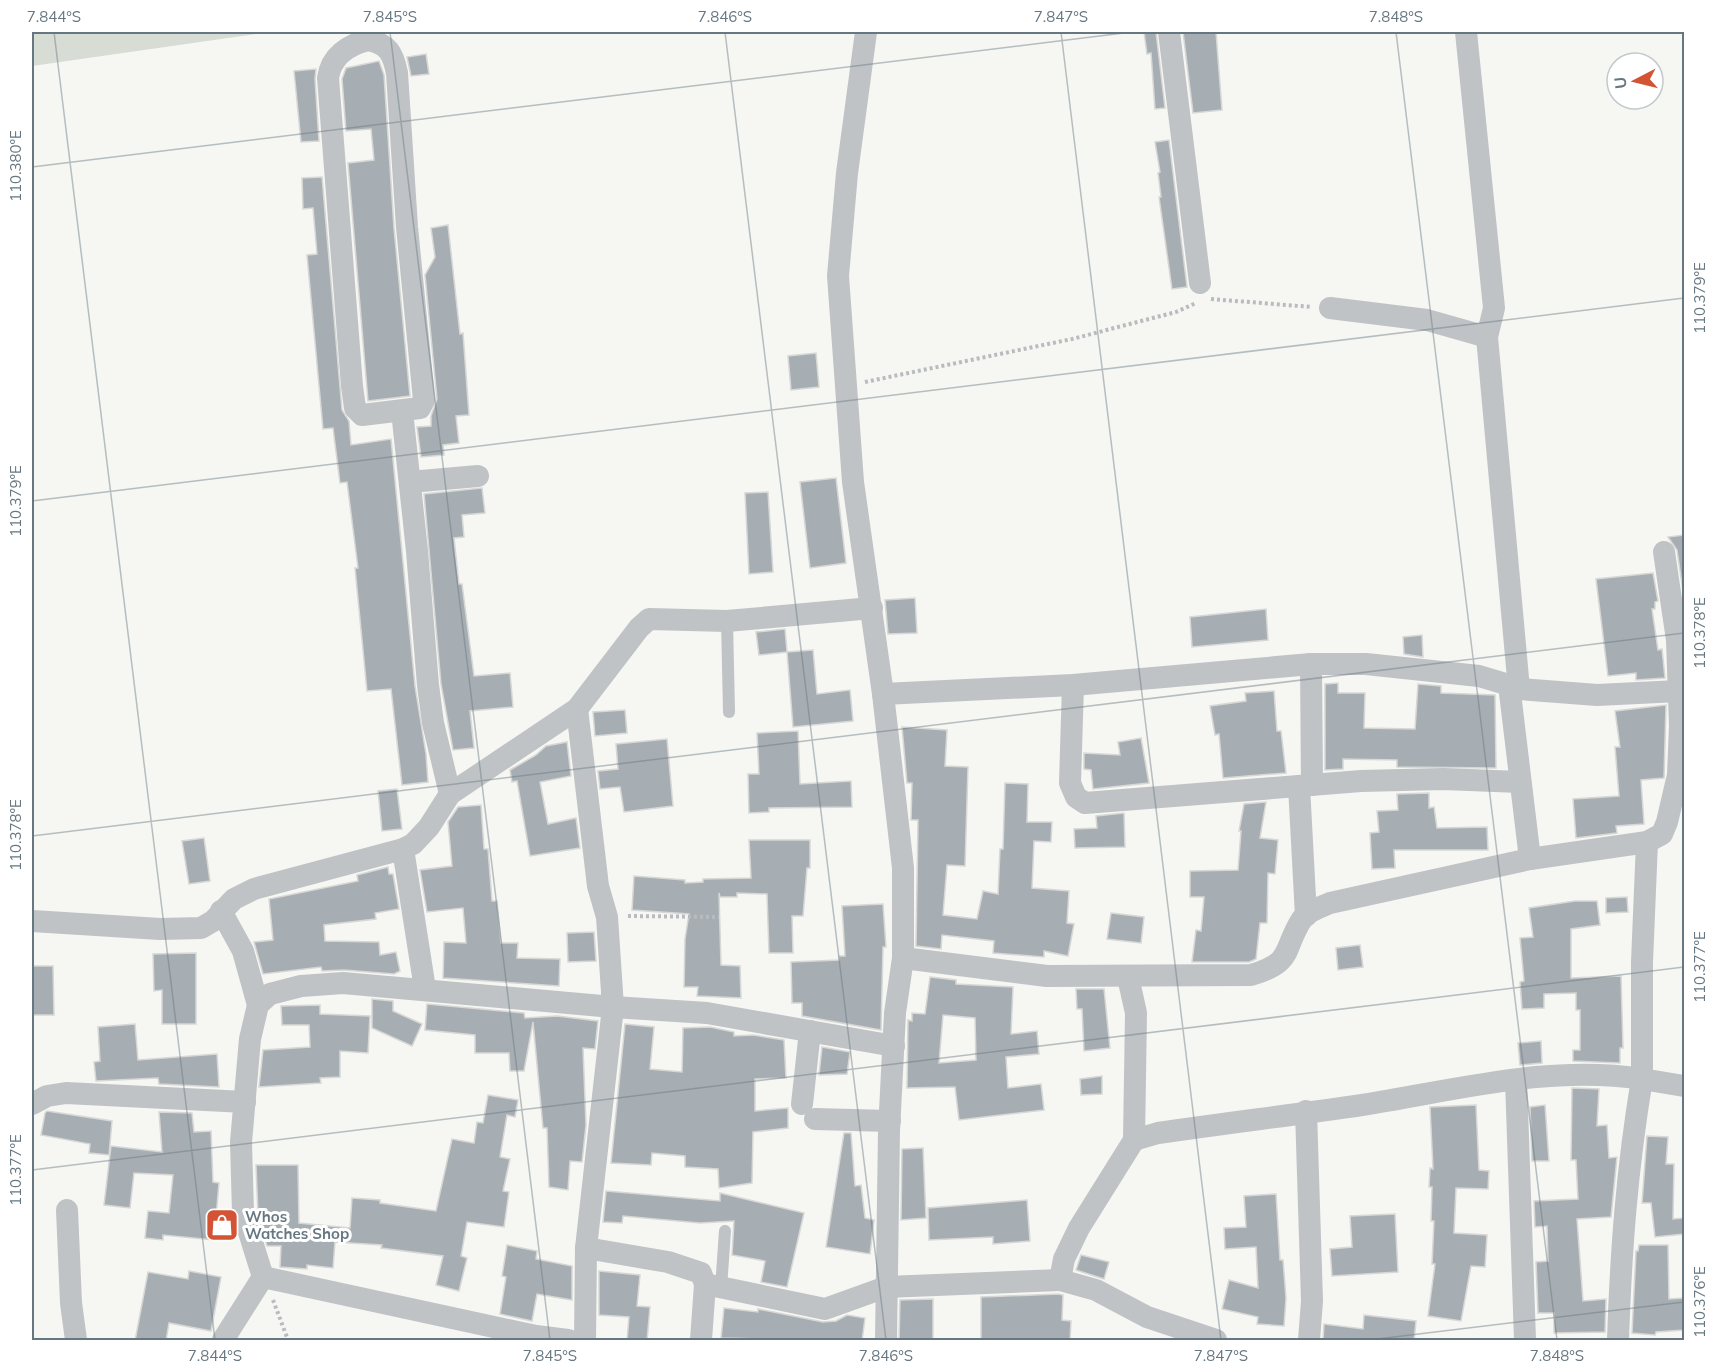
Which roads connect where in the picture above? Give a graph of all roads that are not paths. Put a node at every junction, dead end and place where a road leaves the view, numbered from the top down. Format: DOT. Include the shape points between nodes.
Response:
graph roads {
  1 [pos="866,32"];
  2 [pos="1169,32"];
  3 [pos="1466,32"];
  4 [pos="1200,283"];
  5 [pos="1330,308"];
  6 [pos="1487,338"];
  7 [pos="402,411"];
  8 [pos="478,476"];
  9 [pos="410,482"];
  10 [pos="1664,552"];
  11 [pos="872,608"];
  12 [pos="727,621"];
  13 [pos="1681,637"];
  14 [pos="1311,664"];
  15 [pos="1073,685"];
  16 [pos="1514,687"];
  17 [pos="1679,691"];
  18 [pos="883,694"];
  19 [pos="578,709"];
  20 [pos="729,712"];
  21 [pos="1681,775"];
  22 [pos="1520,782"];
  23 [pos="1306,786"];
  24 [pos="450,794"];
  25 [pos="1647,842"];
  26 [pos="403,849"];
  27 [pos="1530,859"];
  28 [pos="221,911"];
  29 [pos="1306,916"];
  30 [pos="32,921"];
  31 [pos="903,958"];
  32 [pos="1128,977"];
  33 [pos="425,989"];
  34 [pos="258,1005"];
  35 [pos="613,1006"];
  36 [pos="810,1031"];
  37 [pos="894,1046"];
  38 [pos="1642,1079"];
  39 [pos="1516,1080"];
  40 [pos="1684,1086"];
  41 [pos="245,1102"];
  42 [pos="32,1104"];
  43 [pos="1306,1111"];
  44 [pos="890,1121"];
  45 [pos="1134,1140"];
  46 [pos="67,1210"];
  47 [pos="725,1231"];
  48 [pos="586,1248"];
  49 [pos="263,1277"];
  50 [pos="1060,1280"];
  51 [pos="713,1286"];
  52 [pos="886,1287"];
  53 [pos="1147,1317"];
  54 [pos="76,1341"];
  55 [pos="223,1341"];
  56 [pos="568,1341"];
  57 [pos="585,1341"];
  58 [pos="701,1341"];
  59 [pos="886,1341"];
  60 [pos="1150,1341"];
  61 [pos="1215,1341"];
  62 [pos="1309,1341"];
  63 [pos="1526,1341"];
  64 [pos="1618,1341"];
  1 -- 11 [label="street" via="838,276 853,482"];
  2 -- 4 [label="street"];
  3 -- 6 [label="street" via="1494,308"];
  5 -- 6 [label="street" via="1427,320"];
  6 -- 16 [label="street"];
  7 -- 7 [label="street" via="358,414 352,386 328,78 338,56 352,44 368,40 389,49 397,73 406,227 424,400 420,408"];
  7 -- 9 [label="street"];
  8 -- 9 [label="street"];
  9 -- 24 [label="street" via="428,685"];
  10 -- 13 [label="street"];
  11 -- 12 [label="street"];
  11 -- 18 [label="street"];
  12 -- 19 [label="street" via="649,619"];
  12 -- 20 [label="lane"];
  13 -- 17 [label="street"];
  14 -- 15 [label="street"];
  14 -- 16 [label="street" via="1366,663 1479,676"];
  14 -- 23 [label="street"];
  15 -- 18 [label="street"];
  15 -- 23 [label="street" via="1070,783 1076,797 1084,803"];
  16 -- 17 [label="street" via="1596,695"];
  16 -- 22 [label="street"];
  17 -- 21 [label="street"];
  18 -- 31 [label="street" via="903,867"];
  19 -- 24 [label="street"];
  19 -- 35 [label="street" via="598,886 607,917"];
  21 -- 25 [label="street" via="1662,834"];
  22 -- 23 [label="street" via="1443,779"];
  22 -- 27 [label="street"];
  23 -- 29 [label="street"];
  24 -- 26 [label="street" via="429,827 414,844"];
  25 -- 27 [label="street"];
  25 -- 38 [label="street"];
  26 -- 28 [label="street" via="254,889"];
  26 -- 33 [label="street"];
  27 -- 29 [label="street" via="1330,903"];
  28 -- 30 [label="street" via="201,928 185,929"];
  28 -- 34 [label="street" via="243,951"];
  29 -- 32 [label="street" via="1278,966 1251,975"];
  31 -- 32 [label="street" via="1047,976"];
  31 -- 37 [label="street"];
  32 -- 45 [label="street" via="1136,1013"];
  33 -- 34 [label="street" via="343,983 302,986 270,994"];
  33 -- 35 [label="street"];
  34 -- 41 [label="street" via="250,1039"];
  35 -- 36 [label="street" via="707,1013"];
  35 -- 48 [label="street"];
  36 -- 37 [label="street"];
  36 -- 44 [label="street" via="808,1112"];
  37 -- 44 [label="street"];
  38 -- 39 [label="street" via="1578,1074"];
  38 -- 40 [label="street"];
  38 -- 64 [label="street" via="1628,1160 1621,1236"];
  39 -- 43 [label="street"];
  39 -- 63 [label="street"];
  41 -- 42 [label="street" via="66,1093"];
  41 -- 49 [label="street" via="241,1142 243,1213"];
  43 -- 45 [label="street"];
  43 -- 62 [label="street" via="1312,1301"];
  44 -- 52 [label="street"];
  45 -- 50 [label="street" via="1079,1228 1064,1259"];
  46 -- 54 [label="street"];
  47 -- 51 [label="lane"];
  48 -- 51 [label="street" via="691,1268"];
  48 -- 57 [label="street"];
  49 -- 55 [label="street"];
  49 -- 56 [label="street"];
  50 -- 52 [label="street"];
  50 -- 53 [label="street" via="1096,1290"];
  51 -- 52 [label="street" via="825,1309"];
  51 -- 58 [label="street"];
  52 -- 59 [label="street"];
  53 -- 60 [label="street"];
  53 -- 61 [label="street"];
}
